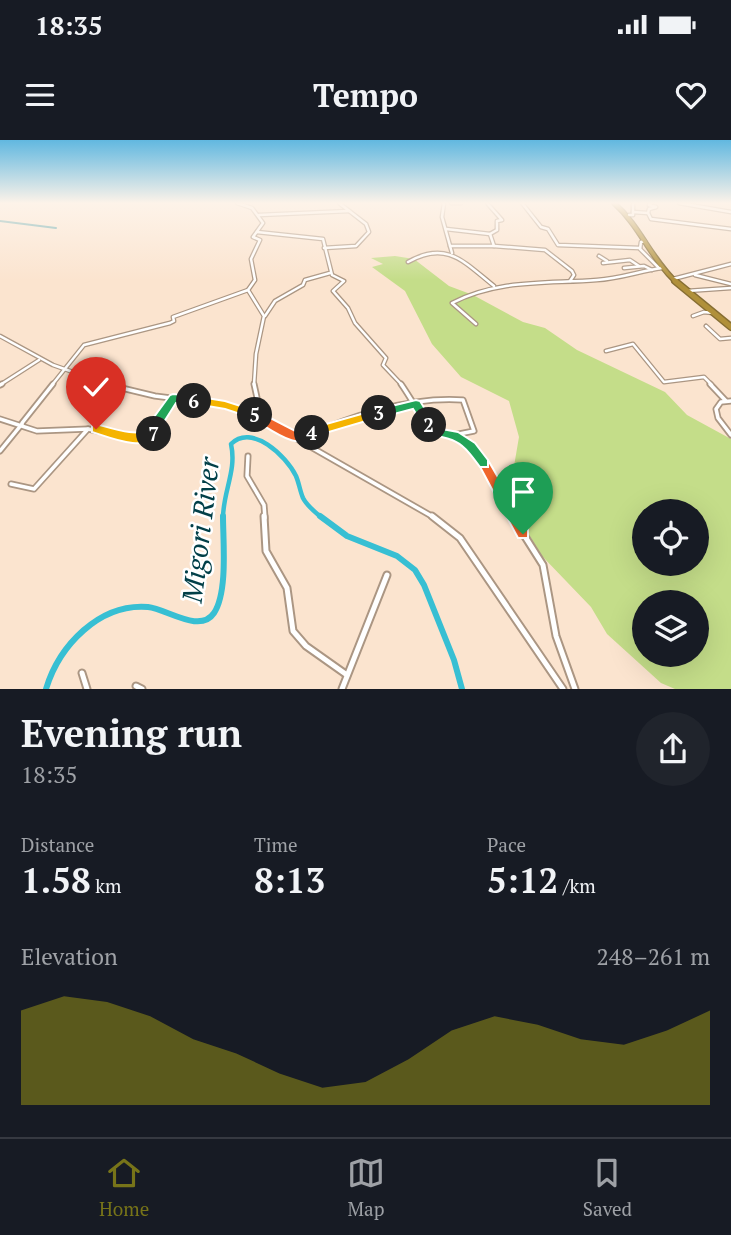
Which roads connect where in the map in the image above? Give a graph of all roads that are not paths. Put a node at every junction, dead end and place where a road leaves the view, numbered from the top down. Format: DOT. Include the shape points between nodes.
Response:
graph roads {
  1 [pos="260,229"];
  2 [pos="368,229"];
  3 [pos="446,229"];
  4 [pos="497,229"];
  5 [pos="547,229"];
  6 [pos="640,229"];
  7 [pos="257,232"];
  8 [pos="490,234"];
  9 [pos="645,241"];
  10 [pos="450,246"];
  11 [pos="494,246"];
  12 [pos="324,248"];
  13 [pos="640,248"];
  14 [pos="452,253"];
  15 [pos="599,256"];
  16 [pos="408,262"];
  17 [pos="603,262"];
  18 [pos="608,262"];
  19 [pos="731,264"];
  20 [pos="639,266"];
  21 [pos="645,266"];
  22 [pos="624,268"];
  23 [pos="659,269"];
  24 [pos="652,270"];
  25 [pos="330,273"];
  26 [pos="693,274"];
  27 [pos="673,279"];
  28 [pos="570,281"];
  29 [pos="495,286"];
  30 [pos="731,286"];
  31 [pos="248,290"];
  32 [pos="687,291"];
  33 [pos="716,314"];
  34 [pos="264,316"];
  35 [pos="693,316"];
  36 [pos="476,324"];
  37 [pos="706,326"];
  38 [pos="731,328"];
  39 [pos="0,336"];
  40 [pos="731,338"];
  41 [pos="606,351"];
  42 [pos="39,360"];
  43 [pos="65,370"];
  44 [pos="0,385"];
  45 [pos="173,398"];
  46 [pos="729,401"];
  47 [pos="416,404"];
  48 [pos="262,418"];
  49 [pos="0,419"];
  50 [pos="22,423"];
  51 [pos="88,429"];
  52 [pos="454,435"];
  53 [pos="731,435"];
  54 [pos="299,439"];
  55 [pos="0,451"];
  56 [pos="248,456"];
  57 [pos="10,484"];
  58 [pos="387,575"];
  59 [pos="82,673"];
  60 [pos="347,676"];
  61 [pos="88,689"];
  62 [pos="342,689"];
  63 [pos="563,689"];
  64 [pos="575,689"];
  1 -- 7 [label="street"];
  2 -- 12 [label="street" via="356,246"];
  3 -- 8 [label="street"];
  3 -- 10 [label="street"];
  4 -- 8 [label="street"];
  5 -- 13 [label="street" via="558,245"];
  6 -- 9 [label="highway"];
  7 -- 12 [label="street" via="323,239"];
  7 -- 31 [label="street" via="253,237 260,240 250,267 255,280"];
  8 -- 11 [label="street"];
  9 -- 13 [label="street"];
  9 -- 23 [label="highway"];
  10 -- 11 [label="street"];
  10 -- 14 [label="street"];
  11 -- 28 [label="street" via="545,250 572,271"];
  12 -- 25 [label="street"];
  13 -- 23 [label="street"];
  14 -- 16 [label="street" via="423,253"];
  14 -- 29 [label="street"];
  15 -- 18 [label="street"];
  17 -- 18 [label="street"];
  18 -- 20 [label="street" via="630,260"];
  19 -- 26 [label="street"];
  20 -- 21 [label="street"];
  20 -- 22 [label="street"];
  21 -- 23 [label="street"];
  21 -- 24 [label="street"];
  23 -- 24 [label="street"];
  23 -- 27 [label="highway"];
  24 -- 28 [label="street"];
  25 -- 34 [label="street" via="305,280 275,301"];
  25 -- 47 [label="street" via="344,281 333,291 382,351 383,365"];
  26 -- 27 [label="street"];
  26 -- 30 [label="street"];
  27 -- 32 [label="highway"];
  28 -- 29 [label="street"];
  29 -- 36 [label="street" via="452,303"];
  30 -- 32 [label="street"];
  31 -- 34 [label="street"];
  31 -- 43 [label="street" via="173,317 173,322 87,343"];
  32 -- 33 [label="highway"];
  33 -- 35 [label="street"];
  33 -- 38 [label="highway"];
  34 -- 48 [label="street" via="252,373 254,399"];
  37 -- 40 [label="street" via="720,339"];
  39 -- 42 [label="street"];
  41 -- 46 [label="street" via="633,344 663,382 702,377"];
  42 -- 43 [label="street"];
  42 -- 44 [label="street"];
  43 -- 45 [label="street"];
  43 -- 50 [label="street"];
  45 -- 48 [label="street" via="225,405"];
  45 -- 51 [label="street" via="149,438"];
  46 -- 53 [label="street" via="718,404 716,412"];
  47 -- 52 [label="street" via="436,432"];
  47 -- 52 [label="street" via="463,400 474,431"];
  47 -- 54 [label="street"];
  48 -- 54 [label="street"];
  49 -- 50 [label="street"];
  50 -- 51 [label="street" via="39,431"];
  50 -- 55 [label="street"];
  51 -- 57 [label="street" via="34,489"];
  52 -- 64 [label="street" via="479,456 543,565 556,636"];
  54 -- 63 [label="street" via="454,530"];
  56 -- 60 [label="street" via="247,476 264,505 266,551 288,591 293,631"];
  58 -- 60 [label="street"];
  59 -- 61 [label="street"];
  60 -- 62 [label="street"];
}
